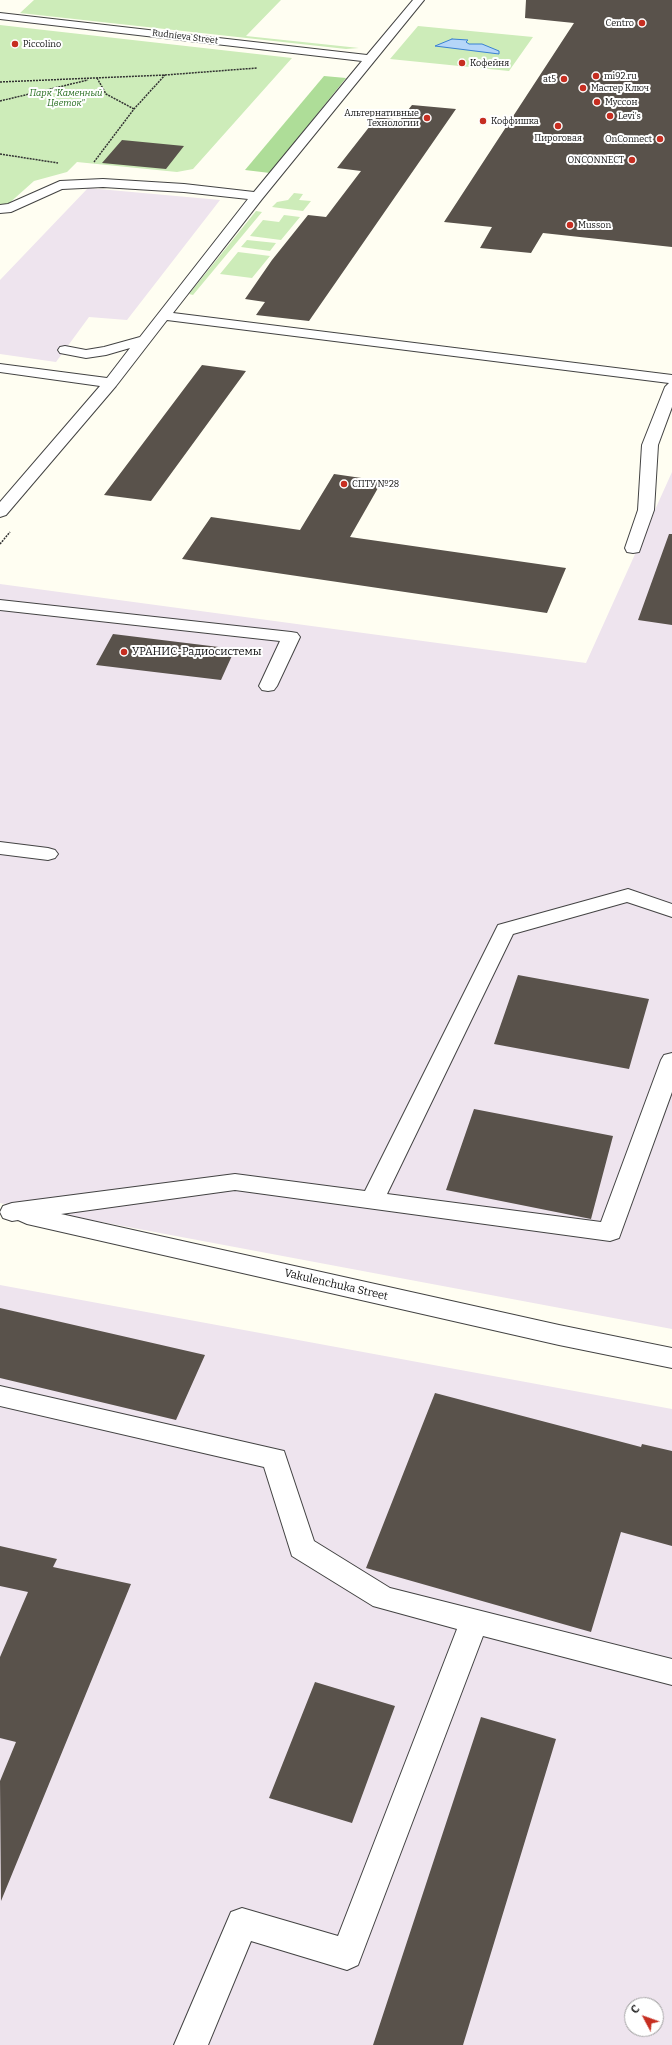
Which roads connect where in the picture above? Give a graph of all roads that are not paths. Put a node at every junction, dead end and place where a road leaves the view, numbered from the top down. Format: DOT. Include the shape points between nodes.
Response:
graph roads {
  1 [pos="420,0"];
  2 [pos="0,16"];
  3 [pos="370,59"];
  4 [pos="258,196"];
  5 [pos="0,209"];
  6 [pos="166,316"];
  7 [pos="147,339"];
  8 [pos="65,350"];
  9 [pos="0,368"];
  10 [pos="672,379"];
  11 [pos="112,383"];
  12 [pos="672,387"];
  13 [pos="0,512"];
  14 [pos="633,548"];
  15 [pos="0,605"];
  16 [pos="268,686"];
  17 [pos="0,848"];
  18 [pos="48,854"];
  19 [pos="672,912"];
  20 [pos="672,1060"];
  21 [pos="372,1200"];
  22 [pos="6,1211"];
  23 [pos="672,1358"];
  24 [pos="0,1396"];
  25 [pos="474,1621"];
  26 [pos="672,1672"];
  27 [pos="191,2045"];
  1 -- 3 [label="street"];
  2 -- 3 [label="street, Rudnieva Street"];
  3 -- 4 [label="street"];
  4 -- 5 [label="street" via="184,188 60,185 11,208"];
  4 -- 6 [label="street"];
  6 -- 7 [label="street"];
  6 -- 10 [label="street"];
  7 -- 8 [label="street" via="86,354"];
  7 -- 11 [label="street"];
  9 -- 11 [label="street"];
  11 -- 13 [label="street"];
  12 -- 14 [label="street" via="650,445 646,510"];
  15 -- 16 [label="street" via="291,637"];
  17 -- 18 [label="street"];
  19 -- 21 [label="street" via="628,895 505,930"];
  20 -- 21 [label="street" via="610,1232"];
  21 -- 22 [label="street" via="235,1182"];
  22 -- 23 [label="street, Vakulenchuka Street" via="552,1334"];
  24 -- 25 [label="street" via="275,1459 302,1548 383,1598"];
  25 -- 26 [label="street"];
  25 -- 27 [label="street" via="347,1954 242,1924"];
}
